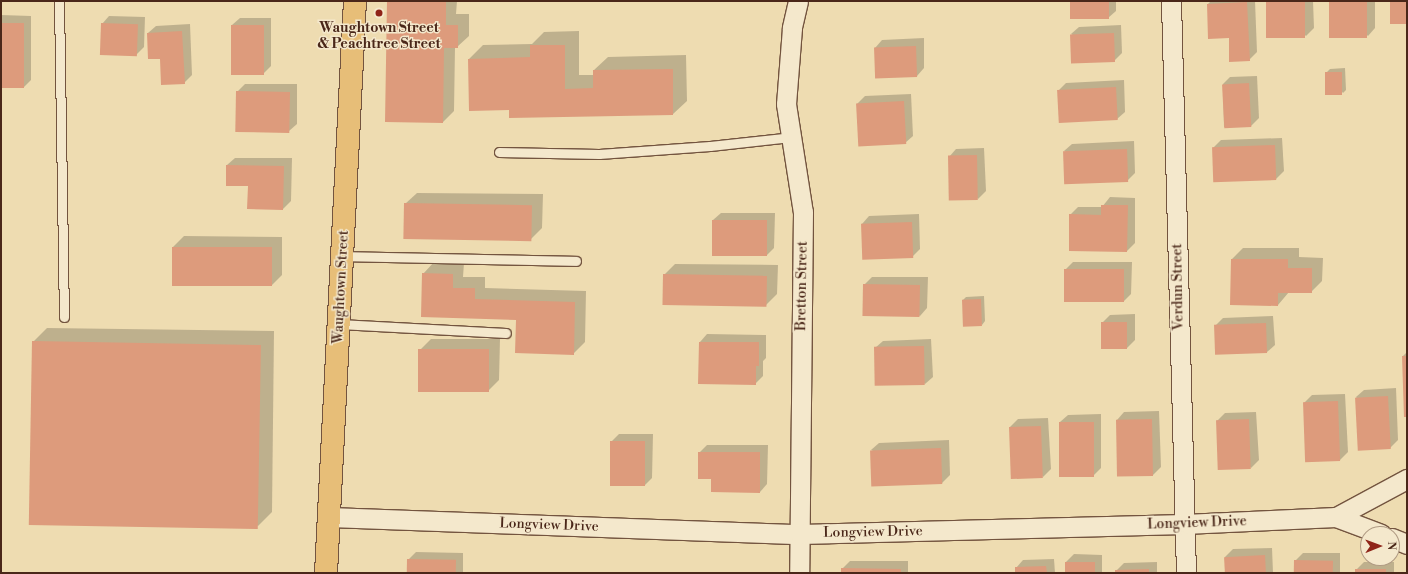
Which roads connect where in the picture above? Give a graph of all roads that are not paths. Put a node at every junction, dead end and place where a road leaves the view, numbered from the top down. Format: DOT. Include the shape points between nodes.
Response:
graph roads {
  1 [pos="59,1"];
  2 [pos="355,1"];
  3 [pos="798,1"];
  4 [pos="1171,1"];
  5 [pos="791,137"];
  6 [pos="499,152"];
  7 [pos="342,256"];
  8 [pos="576,261"];
  9 [pos="64,317"];
  10 [pos="339,324"];
  11 [pos="506,332"];
  12 [pos="1407,479"];
  13 [pos="329,517"];
  14 [pos="1336,517"];
  15 [pos="1184,524"];
  16 [pos="1360,526"];
  17 [pos="800,534"];
  18 [pos="326,573"];
  19 [pos="799,573"];
  20 [pos="1186,573"];
  1 -- 9 [label="lane"];
  2 -- 7 [label="main road, Waughtown Street"];
  3 -- 5 [label="street, Bretton Street" via="792,28 786,104"];
  4 -- 15 [label="street, Verdun Street"];
  5 -- 6 [label="lane" via="599,154"];
  5 -- 17 [label="street, Bretton Street" via="803,212"];
  7 -- 8 [label="lane"];
  7 -- 10 [label="main road, Waughtown Street"];
  10 -- 11 [label="lane"];
  10 -- 13 [label="main road, Waughtown Street"];
  12 -- 14 [label="street, Longview Drive"];
  13 -- 17 [label="street, Longview Drive"];
  13 -- 18 [label="main road, Waughtown Street"];
  14 -- 15 [label="street, Longview Drive"];
  14 -- 16 [label="street"];
  15 -- 17 [label="street, Longview Drive"];
  15 -- 20 [label="street, Verdun Street"];
  17 -- 19 [label="street, Bretton Street"];
}
